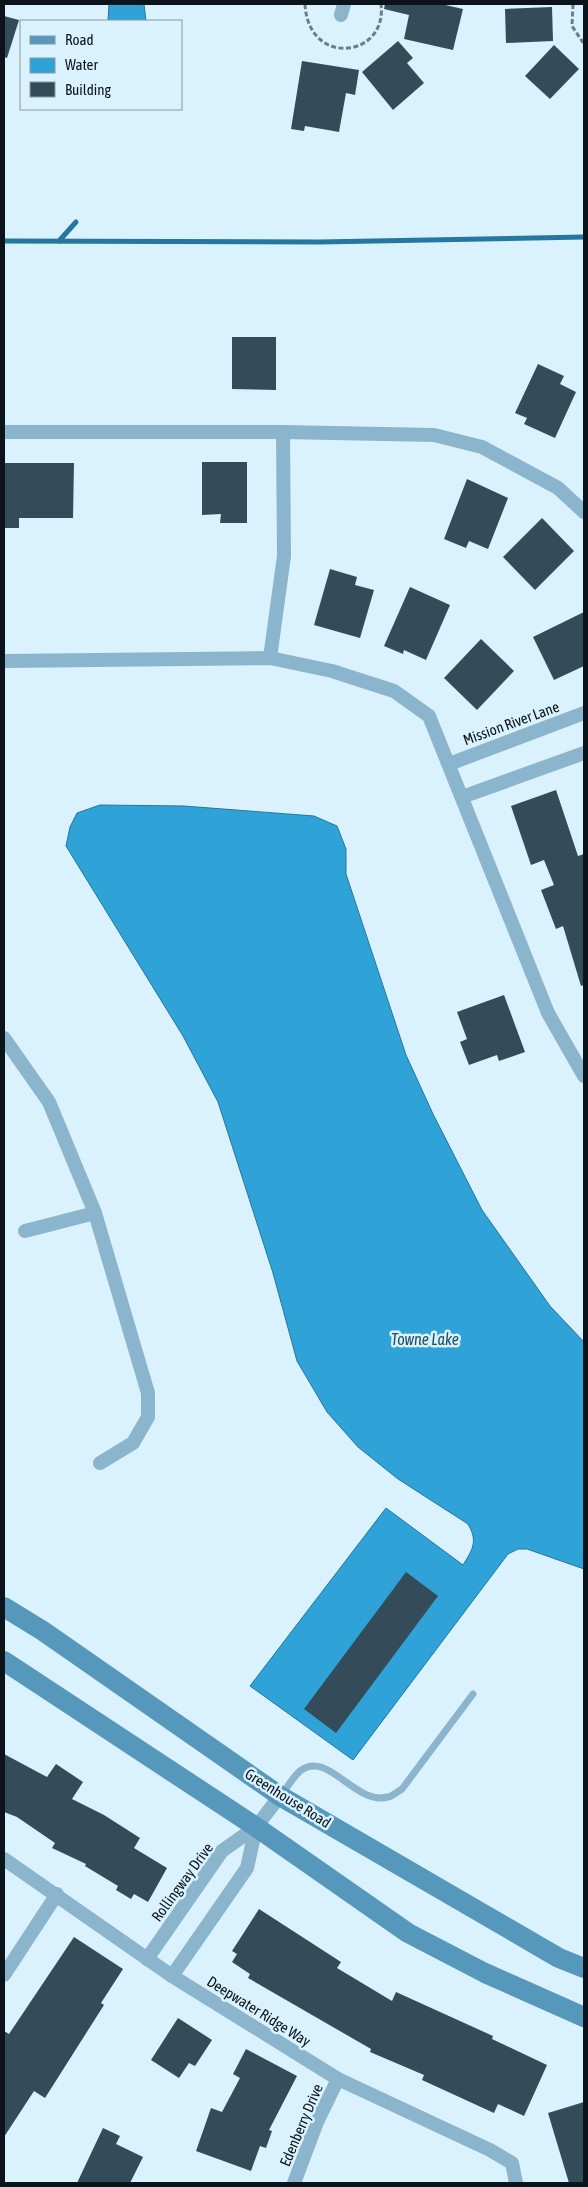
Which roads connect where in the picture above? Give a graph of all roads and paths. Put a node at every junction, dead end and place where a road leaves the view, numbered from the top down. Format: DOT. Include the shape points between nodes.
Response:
graph roads {
  1 [pos="305,4"];
  2 [pos="381,4"];
  3 [pos="572,4"];
  4 [pos="584,44"];
  5 [pos="4,432"];
  6 [pos="283,432"];
  7 [pos="584,512"];
  8 [pos="270,658"];
  9 [pos="4,661"];
  10 [pos="584,713"];
  11 [pos="584,753"];
  12 [pos="449,764"];
  13 [pos="462,796"];
  14 [pos="4,1038"];
  15 [pos="9,1059"];
  16 [pos="584,1076"];
  17 [pos="95,1213"];
  18 [pos="25,1231"];
  19 [pos="100,1462"];
  20 [pos="4,1607"];
  21 [pos="4,1661"];
  22 [pos="473,1694"];
  23 [pos="280,1796"];
  24 [pos="256,1827"];
  25 [pos="4,1859"];
  26 [pos="56,1894"];
  27 [pos="147,1959"];
  28 [pos="584,1968"];
  29 [pos="4,1975"];
  30 [pos="172,1976"];
  31 [pos="584,2017"];
  32 [pos="338,2079"];
  33 [pos="294,2183"];
  34 [pos="516,2183"];
  1 -- 2 [label="path" via="306,16 317,38 339,48 352,48 365,43 373,35 379,27"];
  3 -- 4 [label="path" via="572,26"];
  5 -- 6 [label="street"];
  6 -- 7 [label="street" via="434,435 482,447 558,488"];
  6 -- 8 [label="street" via="284,556"];
  8 -- 9 [label="street"];
  8 -- 12 [label="street" via="332,671 394,691 429,716"];
  10 -- 12 [label="street, Mission River Lane"];
  11 -- 13 [label="street"];
  12 -- 13 [label="street"];
  13 -- 16 [label="street" via="548,1013"];
  14 -- 15 [label="street"];
  15 -- 17 [label="street" via="49,1102"];
  17 -- 18 [label="street"];
  17 -- 19 [label="street" via="148,1393 148,1417 133,1443"];
  20 -- 23 [label="street, Greenhouse Road"];
  21 -- 24 [label="street"];
  22 -- 23 [label="lane" via="402,1789 389,1797 362,1794 323,1766 313,1765 300,1770"];
  23 -- 24 [label="street"];
  23 -- 28 [label="street, Greenhouse Road" via="559,1958"];
  24 -- 27 [label="street, Rollingway Drive" via="222,1851"];
  24 -- 30 [label="street" via="247,1868"];
  24 -- 31 [label="street" via="408,1933 485,1973"];
  25 -- 26 [label="street, Deepwater Ridge Way"];
  26 -- 27 [label="street, Deepwater Ridge Way"];
  26 -- 29 [label="street"];
  27 -- 30 [label="street, Deepwater Ridge Way"];
  30 -- 32 [label="street, Deepwater Ridge Way"];
  32 -- 33 [label="street, Edenberry Drive"];
  32 -- 34 [label="street, Deepwater Ridge Way" via="490,2150 512,2163"];
}
